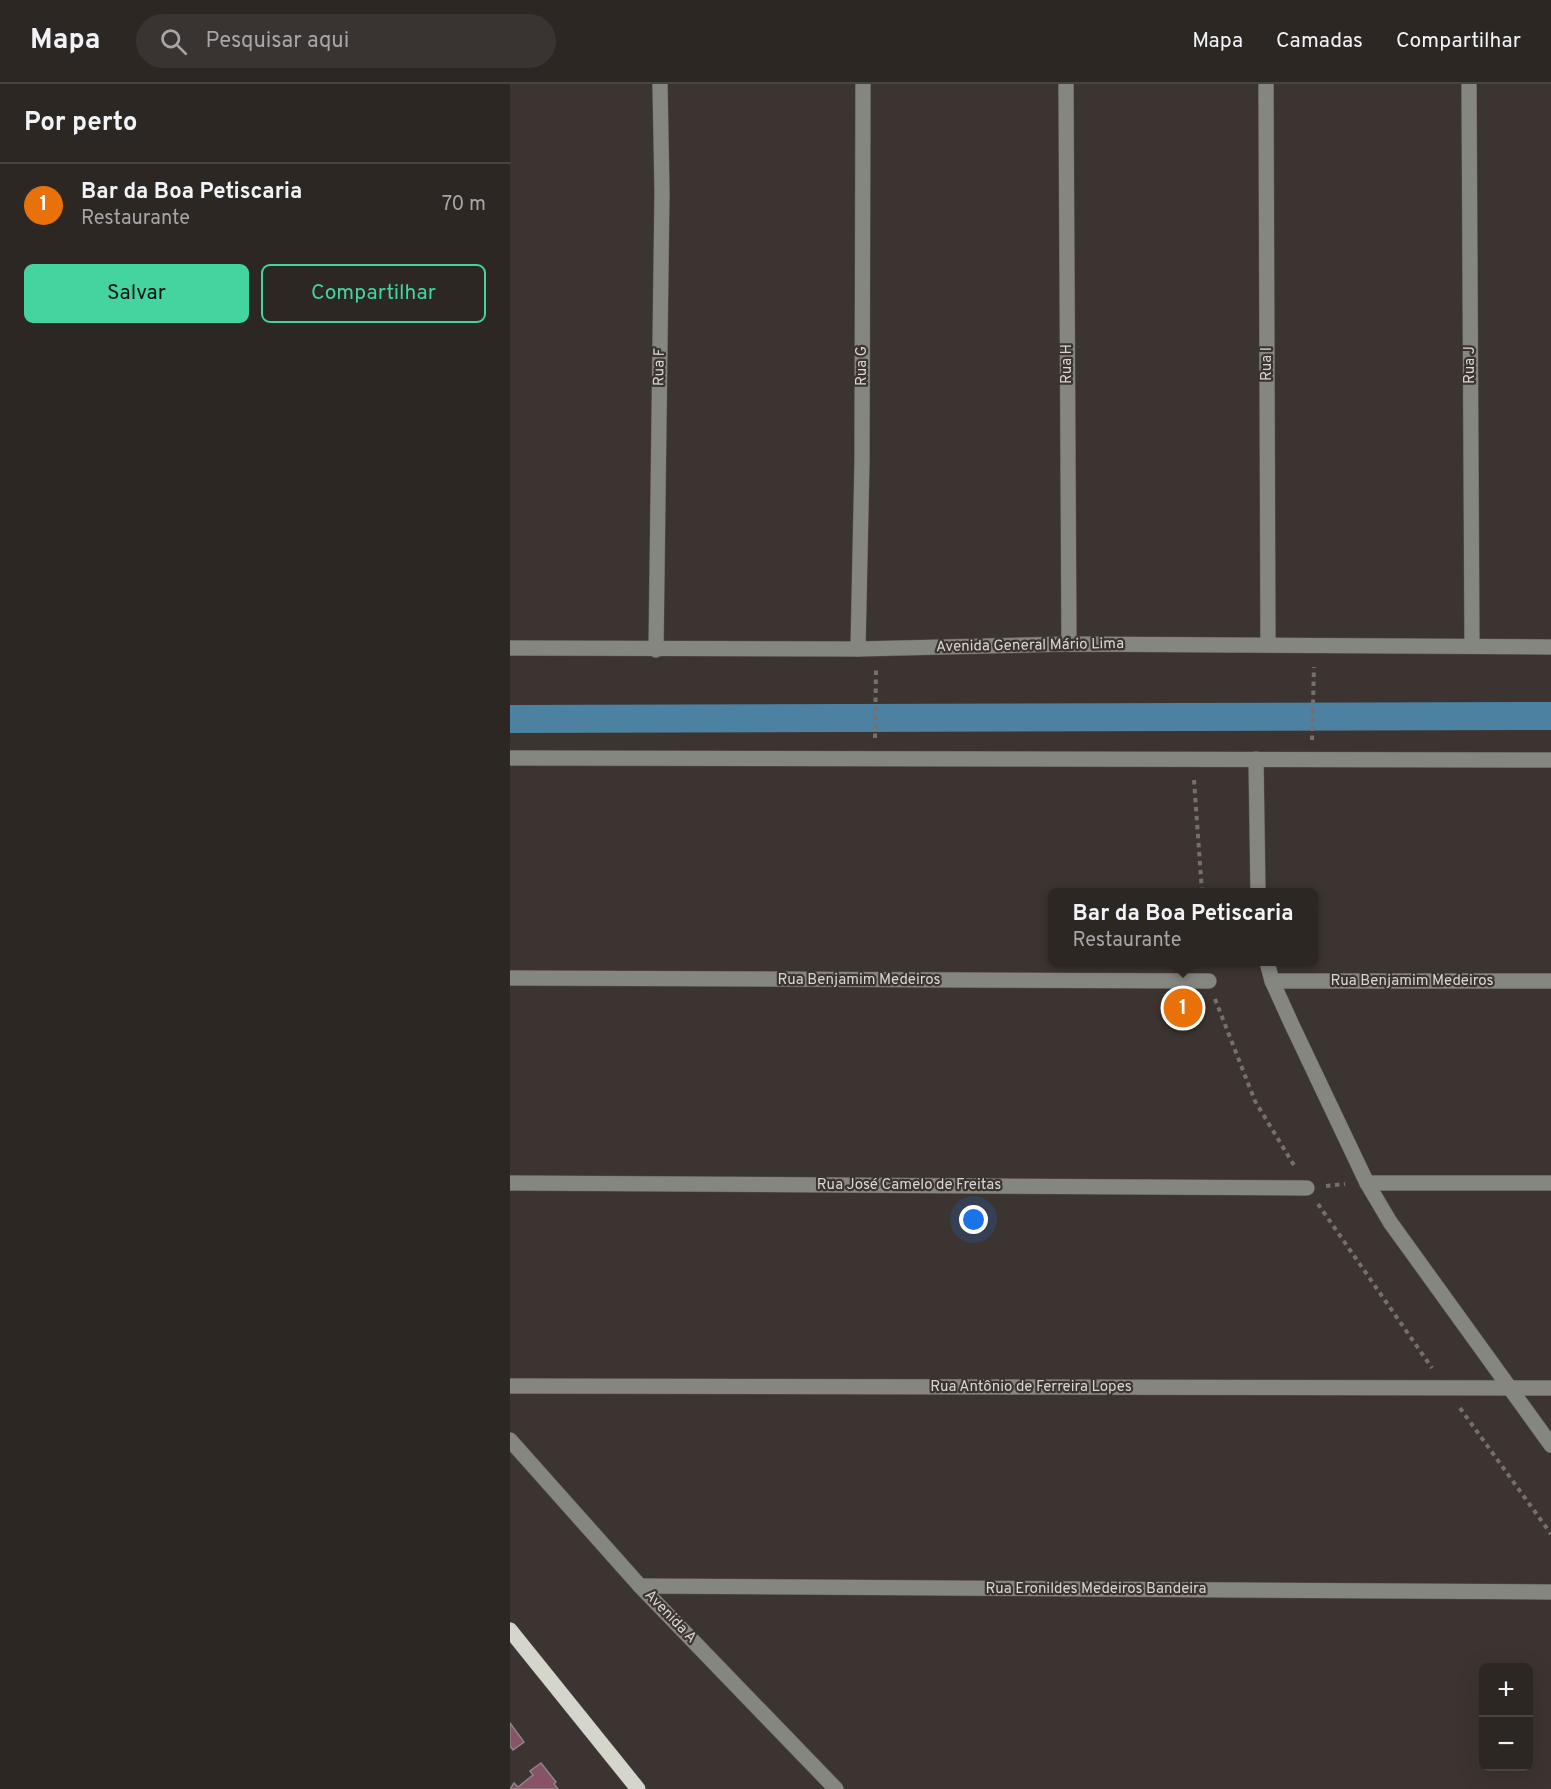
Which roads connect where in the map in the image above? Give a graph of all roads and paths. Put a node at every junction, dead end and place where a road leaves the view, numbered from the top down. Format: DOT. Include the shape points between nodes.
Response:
graph roads {
  1 [pos="660,84"];
  2 [pos="863,84"];
  3 [pos="1066,84"];
  4 [pos="1266,84"];
  5 [pos="1469,84"];
  6 [pos="1069,644"];
  7 [pos="1268,645"];
  8 [pos="1314,645"];
  9 [pos="1472,646"];
  10 [pos="1551,647"];
  11 [pos="510,648"];
  12 [pos="858,649"];
  13 [pos="656,650"];
  14 [pos="876,692"];
  15 [pos="1312,731"];
  16 [pos="875,732"];
  17 [pos="510,758"];
  18 [pos="1192,758"];
  19 [pos="1256,759"];
  20 [pos="1551,760"];
  21 [pos="1202,888"];
  22 [pos="1258,888"];
  23 [pos="1269,966"];
  24 [pos="510,978"];
  25 [pos="1209,981"];
  26 [pos="1272,981"];
  27 [pos="1551,981"];
  28 [pos="510,1183"];
  29 [pos="1367,1183"];
  30 [pos="1551,1184"];
  31 [pos="1307,1188"];
  32 [pos="510,1386"];
  33 [pos="1446,1388"];
  34 [pos="1509,1388"];
  35 [pos="1551,1388"];
  36 [pos="510,1440"];
  37 [pos="1551,1445"];
  38 [pos="1551,1534"];
  39 [pos="640,1586"];
  40 [pos="1551,1593"];
  41 [pos="510,1630"];
  42 [pos="638,1789"];
  43 [pos="836,1789"];
  1 -- 13 [label="street, Rua F"];
  2 -- 12 [label="street, Rua G"];
  3 -- 6 [label="street, Rua H"];
  4 -- 7 [label="street, Rua I"];
  5 -- 9 [label="street, Rua J"];
  6 -- 7 [label="street, Avenida General Mário Lima"];
  6 -- 12 [label="street, Avenida General Mário Lima"];
  7 -- 8 [label="street, Avenida General Mário Lima"];
  8 -- 9 [label="street, Avenida General Mário Lima"];
  8 -- 15 [label="path"];
  9 -- 10 [label="street, Avenida General Mário Lima"];
  11 -- 13 [label="street, Avenida General Mário Lima"];
  12 -- 13 [label="street, Avenida General Mário Lima"];
  14 -- 16 [label="path"];
  17 -- 18 [label="street"];
  18 -- 19 [label="street"];
  18 -- 21 [label="path"];
  19 -- 20 [label="street"];
  19 -- 22 [label="street"];
  23 -- 26 [label="street"];
  24 -- 25 [label="street, Rua Benjamim Medeiros"];
  25 -- 31 [label="path" via="1255,1101"];
  26 -- 27 [label="street, Rua Benjamim Medeiros"];
  26 -- 29 [label="street"];
  28 -- 31 [label="street, Rua José Camelo de Freitas"];
  29 -- 30 [label="street"];
  29 -- 31 [label="path"];
  29 -- 34 [label="street" via="1390,1222"];
  31 -- 33 [label="path"];
  32 -- 33 [label="street, Rua Antônio de Ferreira Lopes"];
  33 -- 34 [label="street, Rua Antônio de Ferreira Lopes"];
  33 -- 38 [label="path"];
  34 -- 35 [label="street, Rua Antônio de Ferreira Lopes"];
  34 -- 37 [label="street"];
  36 -- 39 [label="street, Avenida A"];
  39 -- 40 [label="street, Rua Eronildes Medeiros Bandeira"];
  39 -- 43 [label="street, Avenida A"];
  41 -- 42 [label="main road"];
}
